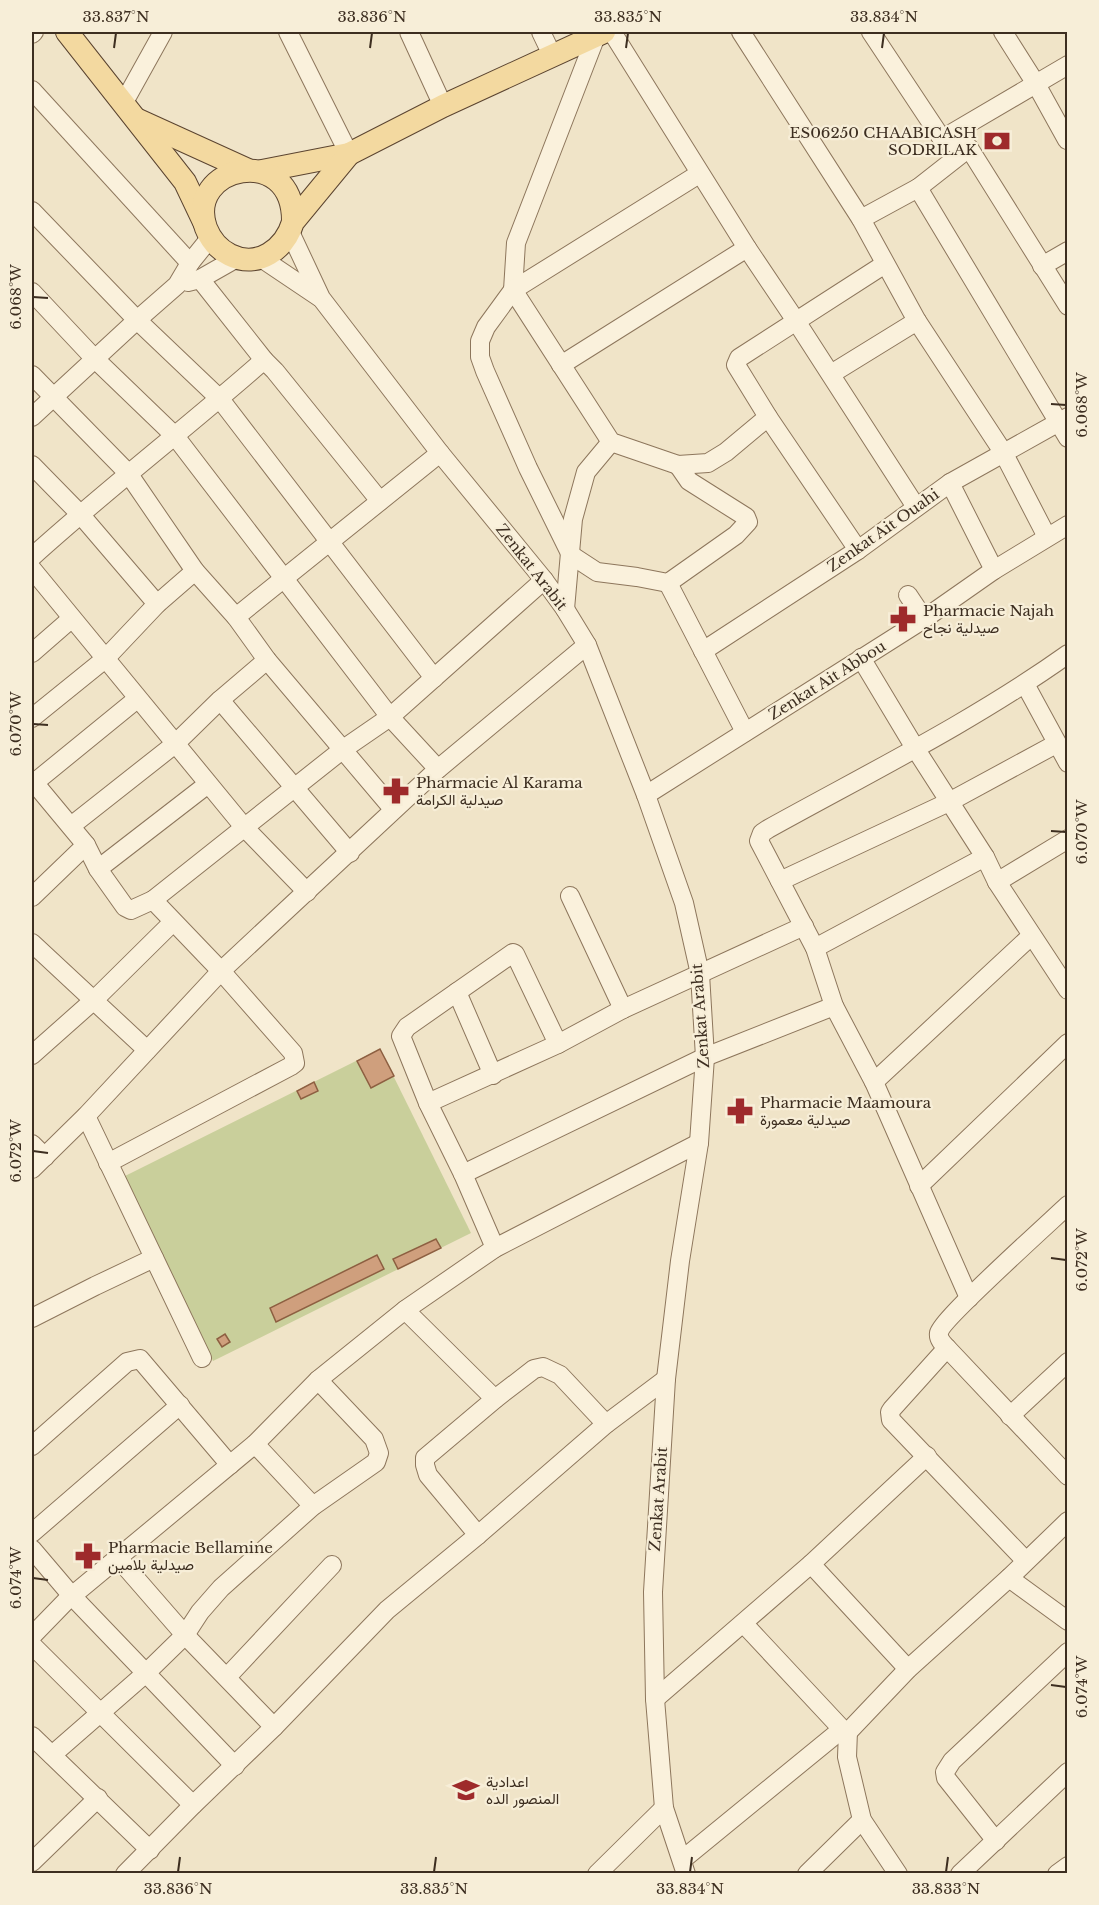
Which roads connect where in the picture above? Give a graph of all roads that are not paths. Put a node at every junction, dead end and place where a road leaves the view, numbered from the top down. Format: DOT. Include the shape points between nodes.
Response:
graph roads {
  1 [pos="67,32"];
  2 [pos="163,32"];
  3 [pos="288,32"];
  4 [pos="409,32"];
  5 [pos="541,32"];
  6 [pos="741,32"];
  7 [pos="871,32"];
  8 [pos="1003,32"];
  9 [pos="604,33"];
  10 [pos="552,55"];
  11 [pos="1068,65"];
  12 [pos="1036,84"];
  13 [pos="32,90"];
  14 [pos="443,106"];
  15 [pos="128,111"];
  16 [pos="942,139"];
  17 [pos="1067,140"];
  18 [pos="969,148"];
  19 [pos="349,154"];
  20 [pos="255,171"];
  21 [pos="699,174"];
  22 [pos="918,188"];
  23 [pos="861,219"];
  24 [pos="34,220"];
  25 [pos="291,227"];
  26 [pos="207,230"];
  27 [pos="747,248"];
  28 [pos="1068,251"];
  29 [pos="237,258"];
  30 [pos="261,258"];
  31 [pos="190,263"];
  32 [pos="885,264"];
  33 [pos="1042,266"];
  34 [pos="200,279"];
  35 [pos="177,285"];
  36 [pos="513,290"];
  37 [pos="32,292"];
  38 [pos="321,298"];
  39 [pos="1068,306"];
  40 [pos="137,320"];
  41 [pos="796,321"];
  42 [pos="917,321"];
  43 [pos="94,358"];
  44 [pos="264,360"];
  45 [pos="561,365"];
  46 [pos="831,374"];
  47 [pos="32,375"];
  48 [pos="52,397"];
  49 [pos="220,399"];
  50 [pos="32,417"];
  51 [pos="768,417"];
  52 [pos="1065,426"];
  53 [pos="175,436"];
  54 [pos="611,442"];
  55 [pos="1003,452"];
  56 [pos="440,453"];
  57 [pos="32,465"];
  58 [pos="678,465"];
  59 [pos="128,473"];
  60 [pos="950,483"];
  61 [pos="380,501"];
  62 [pos="916,507"];
  63 [pos="80,513"];
  64 [pos="1068,525"];
  65 [pos="1047,537"];
  66 [pos="329,541"];
  67 [pos="858,550"];
  68 [pos="571,555"];
  69 [pos="32,557"];
  70 [pos="994,570"];
  71 [pos="195,571"];
  72 [pos="33,575"];
  73 [pos="284,576"];
  74 [pos="544,580"];
  75 [pos="668,583"];
  76 [pos="908,595"];
  77 [pos="157,604"];
  78 [pos="565,609"];
  79 [pos="236,617"];
  80 [pos="71,619"];
  81 [pos="924,619"];
  82 [pos="587,645"];
  83 [pos="703,651"];
  84 [pos="32,653"];
  85 [pos="1068,654"];
  86 [pos="861,658"];
  87 [pos="105,659"];
  88 [pos="267,660"];
  89 [pos="434,678"];
  90 [pos="1025,684"];
  91 [pos="137,699"];
  92 [pos="220,700"];
  93 [pos="390,717"];
  94 [pos="32,718"];
  95 [pos="745,732"];
  96 [pos="175,744"];
  97 [pos="1056,744"];
  98 [pos="915,748"];
  99 [pos="342,750"];
  100 [pos="1067,762"];
  101 [pos="438,769"];
  102 [pos="33,782"];
  103 [pos="208,784"];
  104 [pos="295,789"];
  105 [pos="646,795"];
  106 [pos="949,802"];
  107 [pos="393,810"];
  108 [pos="71,826"];
  109 [pos="244,827"];
  110 [pos="1068,839"];
  111 [pos="86,845"];
  112 [pos="350,853"];
  113 [pos="985,857"];
  114 [pos="98,869"];
  115 [pos="780,881"];
  116 [pos="998,882"];
  117 [pos="307,892"];
  118 [pos="570,896"];
  119 [pos="32,897"];
  120 [pos="153,900"];
  121 [pos="173,922"];
  122 [pos="804,926"];
  123 [pos="1031,936"];
  124 [pos="33,947"];
  125 [pos="815,948"];
  126 [pos="221,971"];
  127 [pos="700,974"];
  128 [pos="1067,989"];
  129 [pos="457,992"];
  130 [pos="94,1000"];
  131 [pos="834,1006"];
  132 [pos="623,1009"];
  133 [pos="1068,1043"];
  134 [pos="558,1044"];
  135 [pos="147,1050"];
  136 [pos="32,1055"];
  137 [pos="705,1057"];
  138 [pos="493,1075"];
  139 [pos="874,1082"];
  140 [pos="428,1103"];
  141 [pos="86,1116"];
  142 [pos="699,1143"];
  143 [pos="32,1144"];
  144 [pos="38,1163"];
  145 [pos="108,1163"];
  146 [pos="463,1173"];
  147 [pos="919,1186"];
  148 [pos="1068,1205"];
  149 [pos="495,1248"];
  150 [pos="154,1258"];
  151 [pos="969,1298"];
  152 [pos="405,1310"];
  153 [pos="32,1318"];
  154 [pos="947,1348"];
  155 [pos="202,1358"];
  156 [pos="1068,1362"];
  157 [pos="666,1378"];
  158 [pos="318,1380"];
  159 [pos="495,1399"];
  160 [pos="180,1405"];
  161 [pos="1010,1416"];
  162 [pos="606,1425"];
  163 [pos="255,1444"];
  164 [pos="32,1446"];
  165 [pos="927,1456"];
  166 [pos="230,1465"];
  167 [pos="1068,1476"];
  168 [pos="313,1506"];
  169 [pos="1068,1521"];
  170 [pos="32,1533"];
  171 [pos="478,1535"];
  172 [pos="32,1549"];
  173 [pos="118,1558"];
  174 [pos="1026,1560"];
  175 [pos="811,1564"];
  176 [pos="332,1565"];
  177 [pos="1009,1578"];
  178 [pos="72,1596"];
  179 [pos="1068,1621"];
  180 [pos="744,1624"];
  181 [pos="185,1635"];
  182 [pos="32,1636"];
  183 [pos="32,1645"];
  184 [pos="1068,1652"];
  185 [pos="908,1669"];
  186 [pos="146,1673"];
  187 [pos="226,1677"];
  188 [pos="655,1699"];
  189 [pos="99,1714"];
  190 [pos="274,1727"];
  191 [pos="845,1730"];
  192 [pos="32,1736"];
  193 [pos="52,1755"];
  194 [pos="235,1766"];
  195 [pos="1068,1772"];
  196 [pos="98,1798"];
  197 [pos="193,1804"];
  198 [pos="664,1808"];
  199 [pos="861,1820"];
  200 [pos="996,1841"];
  201 [pos="150,1850"];
  202 [pos="32,1862"];
  203 [pos="828,1865"];
  204 [pos="1068,1866"];
  205 [pos="684,1867"];
  206 [pos="125,1874"];
  207 [pos="597,1874"];
  208 [pos="807,1874"];
  209 [pos="898,1874"];
  210 [pos="960,1874"];
  211 [pos="1057,1874"];
  1 -- 15 [label="main road"];
  2 -- 15 [label="street"];
  3 -- 19 [label="street"];
  4 -- 14 [label="street"];
  5 -- 10 [label="street"];
  6 -- 23 [label="street"];
  7 -- 16 [label="street"];
  8 -- 12 [label="street"];
  9 -- 10 [label="main road"];
  9 -- 21 [label="street"];
  9 -- 36 [label="street" via="516,243"];
  10 -- 14 [label="main road"];
  11 -- 12 [label="street"];
  12 -- 16 [label="street"];
  12 -- 17 [label="street"];
  13 -- 31 [label="street"];
  14 -- 19 [label="main road"];
  15 -- 20 [label="main road"];
  15 -- 26 [label="main road" via="185,182"];
  16 -- 18 [label="street"];
  18 -- 22 [label="street"];
  18 -- 33 [label="street"];
  19 -- 20 [label="main road"];
  19 -- 25 [label="main road"];
  20 -- 25 [label="main road" via="277,180 288,193 293,210"];
  20 -- 26 [label="main road" via="232,172 219,180 204,207"];
  21 -- 27 [label="street"];
  21 -- 36 [label="street"];
  22 -- 23 [label="street"];
  22 -- 52 [label="street"];
  23 -- 32 [label="street"];
  24 -- 40 [label="street"];
  25 -- 30 [label="main road" via="283,244"];
  25 -- 38 [label="street"];
  26 -- 29 [label="main road" via="221,251"];
  26 -- 31 [label="street"];
  27 -- 41 [label="street"];
  27 -- 45 [label="street"];
  28 -- 33 [label="street"];
  29 -- 30 [label="main road"];
  29 -- 34 [label="street"];
  30 -- 38 [label="street"];
  31 -- 35 [label="street"];
  32 -- 41 [label="street"];
  32 -- 42 [label="street"];
  33 -- 39 [label="street"];
  34 -- 35 [label="street"];
  34 -- 44 [label="street"];
  35 -- 40 [label="street"];
  36 -- 45 [label="street"];
  36 -- 68 [label="street" via="486,327 480,341 480,357"];
  37 -- 43 [label="street"];
  38 -- 56 [label="street, Zenkat Arabit"];
  40 -- 43 [label="street"];
  40 -- 49 [label="street"];
  41 -- 46 [label="street"];
  41 -- 51 [label="street" via="736,361 736,368"];
  42 -- 46 [label="street"];
  42 -- 55 [label="street"];
  43 -- 48 [label="street"];
  43 -- 53 [label="street"];
  44 -- 49 [label="street"];
  44 -- 61 [label="street"];
  45 -- 54 [label="street"];
  46 -- 62 [label="street"];
  47 -- 48 [label="street"];
  48 -- 50 [label="street"];
  48 -- 59 [label="street"];
  49 -- 53 [label="street"];
  49 -- 66 [label="street"];
  51 -- 58 [label="street" via="708,463"];
  51 -- 67 [label="street"];
  52 -- 55 [label="street, Zenkat Ait Ouahi"];
  53 -- 59 [label="street"];
  53 -- 73 [label="street"];
  54 -- 58 [label="street"];
  54 -- 68 [label="street" via="586,472 573,519"];
  55 -- 60 [label="street, Zenkat Ait Ouahi"];
  55 -- 65 [label="street"];
  56 -- 61 [label="street"];
  56 -- 74 [label="street, Zenkat Arabit"];
  57 -- 63 [label="street"];
  58 -- 75 [label="street" via="689,481 741,513 748,522 736,535"];
  59 -- 63 [label="street"];
  59 -- 71 [label="street"];
  60 -- 62 [label="street, Zenkat Ait Ouahi"];
  60 -- 70 [label="street"];
  61 -- 66 [label="street"];
  62 -- 67 [label="street, Zenkat Ait Ouahi"];
  63 -- 69 [label="street"];
  63 -- 77 [label="street"];
  64 -- 65 [label="street, Zenkat Ait Abbou"];
  65 -- 70 [label="street, Zenkat Ait Abbou"];
  66 -- 73 [label="street"];
  66 -- 89 [label="street"];
  67 -- 83 [label="street, Zenkat Ait Ouahi"];
  68 -- 75 [label="street" via="597,572"];
  68 -- 78 [label="street"];
  70 -- 81 [label="street, Zenkat Ait Abbou"];
  71 -- 77 [label="street"];
  71 -- 79 [label="street"];
  72 -- 80 [label="street"];
  73 -- 79 [label="street"];
  73 -- 93 [label="street"];
  74 -- 78 [label="street, Zenkat Arabit"];
  74 -- 89 [label="street"];
  75 -- 83 [label="street"];
  76 -- 81 [label="street"];
  77 -- 87 [label="street"];
  78 -- 82 [label="street, Zenkat Arabit"];
  79 -- 88 [label="street"];
  80 -- 84 [label="street"];
  80 -- 87 [label="street"];
  81 -- 86 [label="street, Zenkat Ait Abbou"];
  82 -- 101 [label="street"];
  82 -- 105 [label="street, Zenkat Arabit"];
  83 -- 95 [label="street"];
  85 -- 90 [label="street"];
  86 -- 95 [label="street, Zenkat Ait Abbou"];
  86 -- 98 [label="street"];
  87 -- 91 [label="street"];
  87 -- 94 [label="street"];
  88 -- 92 [label="street"];
  88 -- 99 [label="street"];
  89 -- 93 [label="street"];
  90 -- 97 [label="street"];
  90 -- 98 [label="street"];
  91 -- 96 [label="street"];
  91 -- 102 [label="street"];
  92 -- 96 [label="street"];
  92 -- 104 [label="street"];
  93 -- 99 [label="street"];
  93 -- 101 [label="street"];
  95 -- 105 [label="street, Zenkat Ait Abbou"];
  96 -- 103 [label="street"];
  96 -- 108 [label="street"];
  97 -- 100 [label="street"];
  97 -- 106 [label="street"];
  98 -- 106 [label="street"];
  98 -- 115 [label="street" via="762,833 759,841"];
  99 -- 104 [label="street"];
  99 -- 107 [label="street"];
  101 -- 107 [label="street"];
  102 -- 108 [label="street"];
  103 -- 109 [label="street"];
  103 -- 114 [label="street"];
  104 -- 109 [label="street"];
  104 -- 112 [label="street"];
  105 -- 127 [label="street, Zenkat Arabit" via="684,903"];
  106 -- 113 [label="street"];
  106 -- 115 [label="street"];
  107 -- 112 [label="street"];
  108 -- 111 [label="street"];
  109 -- 117 [label="street"];
  109 -- 120 [label="street"];
  110 -- 116 [label="street"];
  111 -- 114 [label="street"];
  111 -- 119 [label="street"];
  112 -- 117 [label="street"];
  113 -- 116 [label="street"];
  113 -- 125 [label="street"];
  114 -- 120 [label="street" via="128,909"];
  115 -- 122 [label="street"];
  116 -- 123 [label="street"];
  117 -- 126 [label="street"];
  118 -- 132 [label="street"];
  120 -- 121 [label="street"];
  121 -- 126 [label="street"];
  121 -- 130 [label="street"];
  122 -- 125 [label="street"];
  122 -- 127 [label="street"];
  123 -- 128 [label="street"];
  123 -- 139 [label="street"];
  124 -- 130 [label="street"];
  125 -- 131 [label="street"];
  126 -- 135 [label="street"];
  126 -- 145 [label="street" via="293,1053 295,1062"];
  127 -- 132 [label="street"];
  127 -- 137 [label="street, Zenkat Arabit"];
  129 -- 134 [label="street" via="515,954"];
  129 -- 138 [label="street"];
  129 -- 140 [label="street" via="401,1036"];
  130 -- 135 [label="street"];
  130 -- 136 [label="street"];
  131 -- 137 [label="street"];
  131 -- 139 [label="street"];
  132 -- 134 [label="street"];
  133 -- 147 [label="street"];
  134 -- 138 [label="street"];
  135 -- 141 [label="street"];
  137 -- 142 [label="street, Zenkat Arabit"];
  137 -- 146 [label="street"];
  138 -- 140 [label="street"];
  139 -- 147 [label="street"];
  140 -- 146 [label="street"];
  141 -- 144 [label="street"];
  141 -- 145 [label="street"];
  142 -- 149 [label="street"];
  142 -- 157 [label="street, Zenkat Arabit"];
  143 -- 144 [label="street"];
  145 -- 150 [label="street"];
  146 -- 149 [label="street"];
  147 -- 151 [label="street"];
  148 -- 151 [label="street"];
  149 -- 152 [label="street"];
  150 -- 153 [label="street"];
  150 -- 155 [label="street"];
  151 -- 154 [label="street" via="939,1331"];
  152 -- 158 [label="street"];
  152 -- 159 [label="street"];
  154 -- 161 [label="street"];
  154 -- 165 [label="street" via="890,1412 891,1420"];
  156 -- 161 [label="street"];
  157 -- 162 [label="street"];
  157 -- 188 [label="street, Zenkat Arabit" via="653,1592"];
  158 -- 163 [label="street"];
  158 -- 168 [label="street" via="374,1439 379,1453 376,1462"];
  159 -- 162 [label="street" via="534,1369 543,1367 560,1375"];
  159 -- 171 [label="street" via="425,1458 428,1475"];
  160 -- 164 [label="street" via="144,1362 130,1360"];
  160 -- 166 [label="street"];
  160 -- 170 [label="street"];
  161 -- 167 [label="street"];
  162 -- 171 [label="street"];
  163 -- 166 [label="street"];
  163 -- 168 [label="street"];
  165 -- 174 [label="street"];
  165 -- 175 [label="street"];
  166 -- 173 [label="street"];
  168 -- 181 [label="street" via="221,1588"];
  169 -- 174 [label="street"];
  171 -- 190 [label="street" via="387,1610"];
  172 -- 178 [label="street"];
  173 -- 178 [label="street"];
  173 -- 181 [label="street"];
  174 -- 177 [label="street"];
  175 -- 180 [label="street"];
  175 -- 185 [label="street"];
  176 -- 187 [label="street"];
  177 -- 179 [label="street"];
  177 -- 185 [label="street"];
  178 -- 182 [label="street"];
  178 -- 186 [label="street"];
  180 -- 188 [label="street"];
  180 -- 191 [label="street"];
  181 -- 186 [label="street"];
  181 -- 187 [label="street"];
  183 -- 189 [label="street"];
  184 -- 200 [label="street" via="945,1772 946,1779"];
  185 -- 191 [label="street"];
  186 -- 189 [label="street"];
  186 -- 194 [label="street"];
  187 -- 190 [label="street"];
  188 -- 198 [label="street, Zenkat Arabit"];
  189 -- 193 [label="street"];
  189 -- 197 [label="street"];
  190 -- 194 [label="street"];
  191 -- 199 [label="street"];
  191 -- 205 [label="street"];
  192 -- 193 [label="street"];
  193 -- 196 [label="street"];
  194 -- 197 [label="street"];
  195 -- 200 [label="street"];
  196 -- 201 [label="street"];
  196 -- 202 [label="street"];
  197 -- 201 [label="street"];
  198 -- 205 [label="street, Zenkat Arabit"];
  198 -- 207 [label="street"];
  199 -- 203 [label="street"];
  199 -- 209 [label="street"];
  200 -- 210 [label="street"];
  201 -- 206 [label="street"];
  203 -- 208 [label="street"];
  204 -- 211 [label="street"];
}
